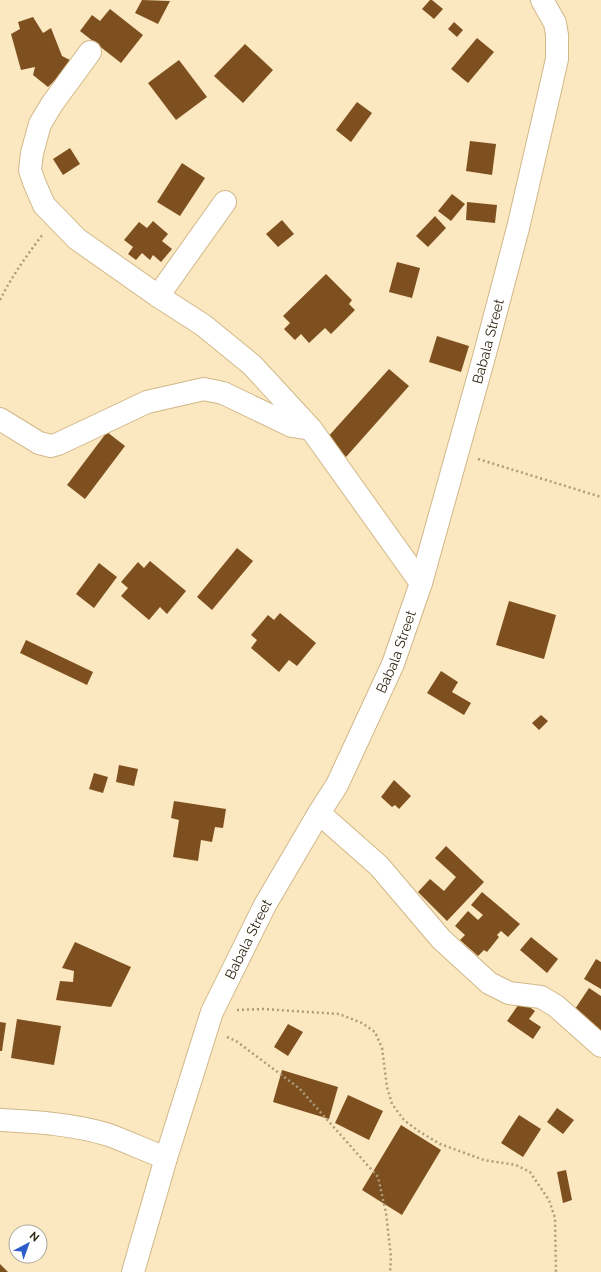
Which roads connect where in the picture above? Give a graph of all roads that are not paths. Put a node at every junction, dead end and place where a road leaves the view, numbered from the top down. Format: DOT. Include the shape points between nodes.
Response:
graph roads {
  1 [pos="543,0"];
  2 [pos="90,52"];
  3 [pos="225,202"];
  4 [pos="158,296"];
  5 [pos="0,419"];
  6 [pos="311,429"];
  7 [pos="421,583"];
  8 [pos="319,813"];
  9 [pos="601,1046"];
  10 [pos="0,1120"];
  11 [pos="166,1158"];
  12 [pos="133,1272"];
  1 -- 7 [label="street, Babala Street" via="555,23 557,59 518,228"];
  2 -- 4 [label="street" via="40,124 30,170 44,205 76,239"];
  3 -- 4 [label="street"];
  4 -- 6 [label="street" via="203,324 252,365"];
  5 -- 6 [label="street" via="39,443 51,446 147,402 204,389 223,393 292,426"];
  6 -- 7 [label="street"];
  7 -- 8 [label="street, Babala Street" via="394,664 337,785"];
  8 -- 9 [label="street" via="379,866 441,939 489,983 508,993 541,997 556,1006"];
  8 -- 11 [label="street, Babala Street" via="265,905 209,1020"];
  10 -- 11 [label="street" via="72,1127 108,1135"];
  11 -- 12 [label="street, Babala Street"];
}
